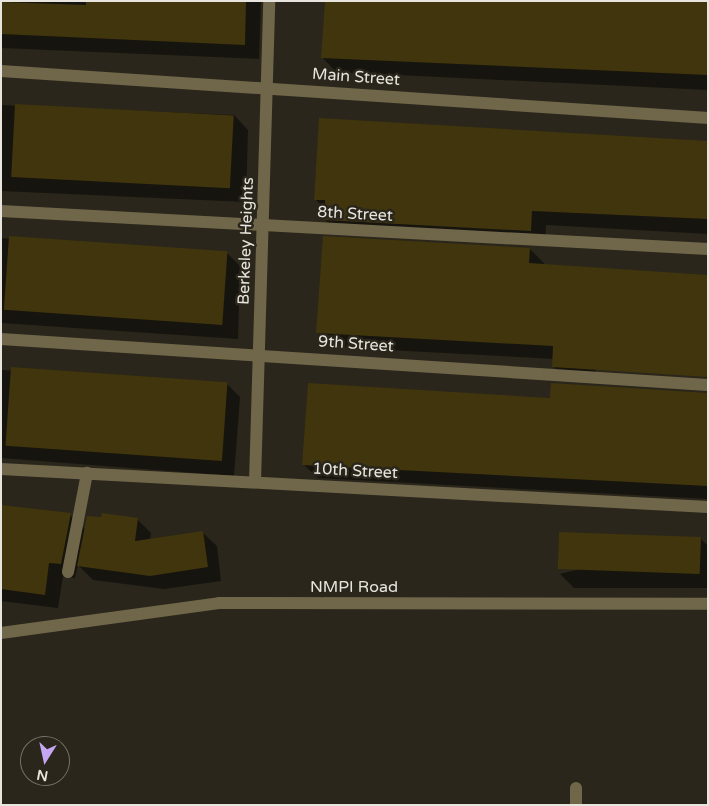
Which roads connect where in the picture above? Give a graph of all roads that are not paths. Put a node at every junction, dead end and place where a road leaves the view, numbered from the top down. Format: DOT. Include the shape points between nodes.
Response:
graph roads {
  1 [pos="269,1"];
  2 [pos="1,71"];
  3 [pos="267,87"];
  4 [pos="708,118"];
  5 [pos="1,211"];
  6 [pos="262,225"];
  7 [pos="708,249"];
  8 [pos="1,339"];
  9 [pos="259,354"];
  10 [pos="708,385"];
  11 [pos="1,469"];
  12 [pos="87,473"];
  13 [pos="255,482"];
  14 [pos="708,508"];
  15 [pos="68,572"];
  16 [pos="708,604"];
  17 [pos="1,632"];
  18 [pos="576,788"];
  19 [pos="576,805"];
  1 -- 3 [label="street, Berkeley Heights"];
  2 -- 3 [label="street, Main Street"];
  3 -- 4 [label="street, Main Street"];
  3 -- 6 [label="street, Berkeley Heights"];
  5 -- 6 [label="street, 8th Street"];
  6 -- 7 [label="street, 8th Street"];
  6 -- 9 [label="street, Berkeley Heights"];
  8 -- 9 [label="street, 9th Street"];
  9 -- 10 [label="street, 9th Street"];
  9 -- 13 [label="street, Berkeley Heights"];
  11 -- 12 [label="street, 10th Street"];
  12 -- 13 [label="street, 10th Street"];
  12 -- 15 [label="street"];
  13 -- 14 [label="street, 10th Street"];
  16 -- 17 [label="street, NMPI Road" via="219,603"];
  18 -- 19 [label="street"];
}
